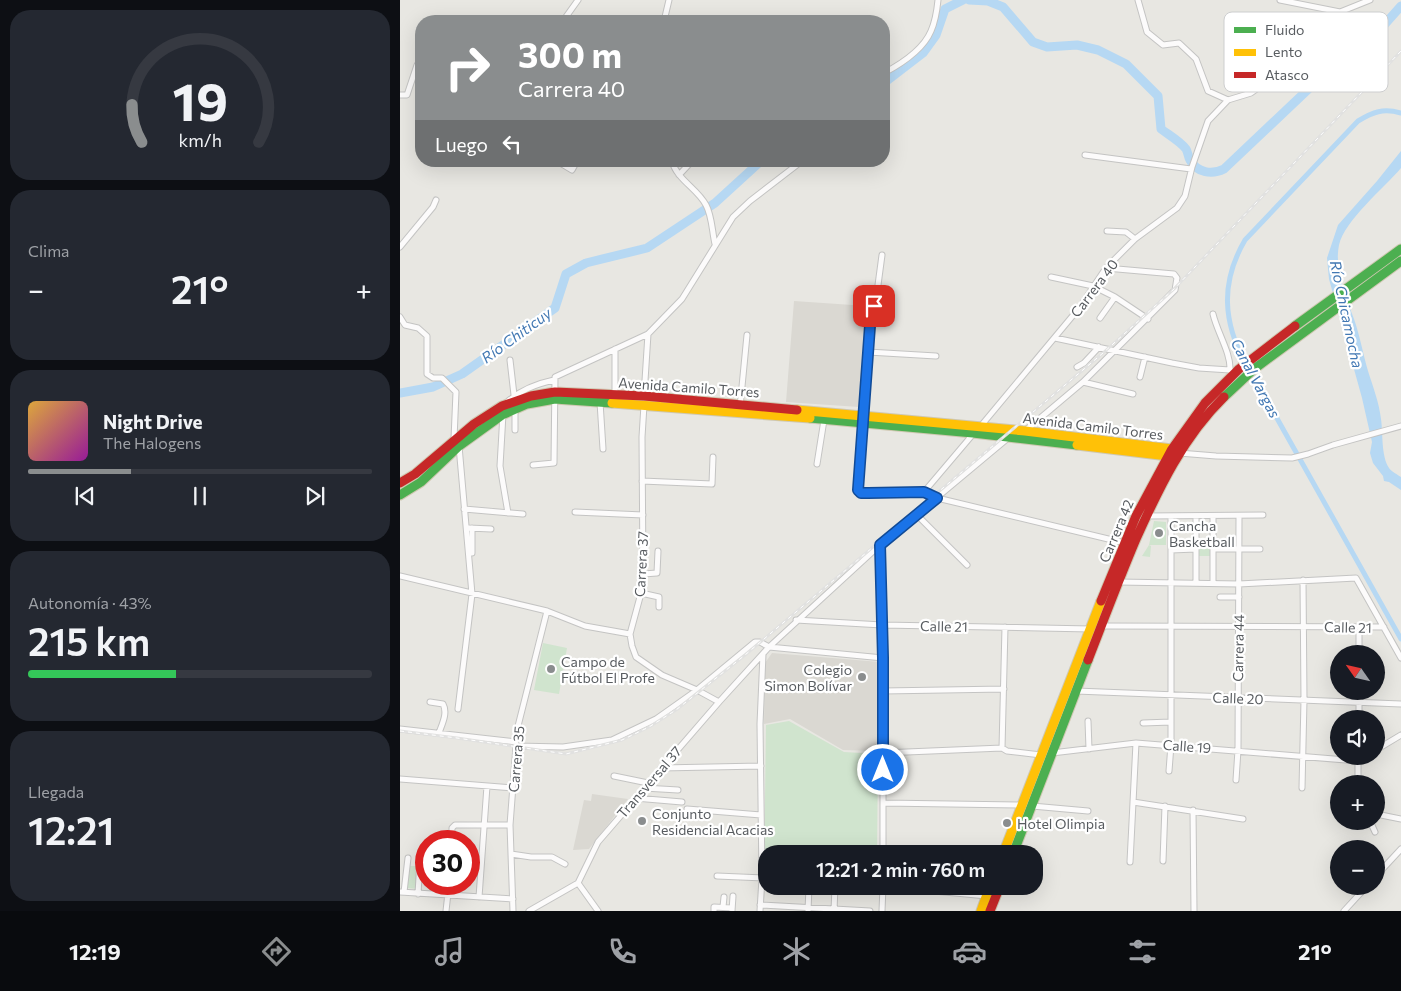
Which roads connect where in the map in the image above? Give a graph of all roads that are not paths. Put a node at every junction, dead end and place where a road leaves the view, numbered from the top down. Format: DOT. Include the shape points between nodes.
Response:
graph roads {
  1 [pos="578,0"];
  2 [pos="670,0"];
  3 [pos="938,0"];
  4 [pos="1139,0"];
  5 [pos="1280,0"];
  6 [pos="1370,0"];
  7 [pos="1340,12"];
  8 [pos="567,15"];
  9 [pos="666,15"];
  10 [pos="890,70"];
  11 [pos="415,72"];
  12 [pos="1252,92"];
  13 [pos="400,95"];
  14 [pos="1228,100"];
  15 [pos="1085,155"];
  16 [pos="674,167"];
  17 [pos="686,167"];
  18 [pos="794,167"];
  19 [pos="1192,168"];
  20 [pos="679,175"];
  21 [pos="436,200"];
  22 [pos="1106,231"];
  23 [pos="1135,238"];
  24 [pos="715,244"];
  25 [pos="400,247"];
  26 [pos="1401,249"];
  27 [pos="882,255"];
  28 [pos="1401,261"];
  29 [pos="1106,268"];
  30 [pos="1051,277"];
  31 [pos="1093,286"];
  32 [pos="1352,290"];
  33 [pos="1115,297"];
  34 [pos="1213,314"];
  35 [pos="400,316"];
  36 [pos="1100,318"];
  37 [pos="1148,319"];
  38 [pos="648,334"];
  39 [pos="748,335"];
  40 [pos="1055,338"];
  41 [pos="1099,347"];
  42 [pos="615,349"];
  43 [pos="1116,350"];
  44 [pos="868,352"];
  45 [pos="936,356"];
  46 [pos="1145,357"];
  47 [pos="510,360"];
  48 [pos="1252,365"];
  49 [pos="1077,367"];
  50 [pos="1237,373"];
  51 [pos="1140,377"];
  52 [pos="554,380"];
  53 [pos="1083,382"];
  54 [pos="1134,394"];
  55 [pos="514,395"];
  56 [pos="615,395"];
  57 [pos="555,396"];
  58 [pos="644,400"];
  59 [pos="600,402"];
  60 [pos="740,408"];
  61 [pos="515,409"];
  62 [pos="503,410"];
  63 [pos="824,420"];
  64 [pos="864,420"];
  65 [pos="1401,426"];
  66 [pos="515,430"];
  67 [pos="976,430"];
  68 [pos="1024,435"];
  69 [pos="1009,438"];
  70 [pos="456,443"];
  71 [pos="602,449"];
  72 [pos="1173,452"];
  73 [pos="713,456"];
  74 [pos="533,464"];
  75 [pos="817,464"];
  76 [pos="642,481"];
  77 [pos="400,484"];
  78 [pos="924,492"];
  79 [pos="400,495"];
  80 [pos="937,498"];
  81 [pos="464,509"];
  82 [pos="508,512"];
  83 [pos="575,512"];
  84 [pos="523,514"];
  85 [pos="643,514"];
  86 [pos="916,514"];
  87 [pos="1263,515"];
  88 [pos="1146,516"];
  89 [pos="1171,516"];
  90 [pos="1196,516"];
  91 [pos="1213,516"];
  92 [pos="1239,516"];
  93 [pos="470,528"];
  94 [pos="491,529"];
  95 [pos="1125,543"];
  96 [pos="880,545"];
  97 [pos="1196,549"];
  98 [pos="1213,549"];
  99 [pos="1239,549"];
  100 [pos="1260,549"];
  101 [pos="1171,550"];
  102 [pos="658,551"];
  103 [pos="967,565"];
  104 [pos="643,574"];
  105 [pos="400,576"];
  106 [pos="1303,580"];
  107 [pos="1118,582"];
  108 [pos="1171,583"];
  109 [pos="1196,583"];
  110 [pos="1213,583"];
  111 [pos="1239,584"];
  112 [pos="641,593"];
  113 [pos="472,594"];
  114 [pos="1220,597"];
  115 [pos="1239,597"];
  116 [pos="659,607"];
  117 [pos="547,611"];
  118 [pos="796,620"];
  119 [pos="882,624"];
  120 [pos="1102,626"];
  121 [pos="1304,626"];
  122 [pos="1005,627"];
  123 [pos="1171,627"];
  124 [pos="1239,627"];
  125 [pos="1359,627"];
  126 [pos="1384,627"];
  127 [pos="1091,629"];
  128 [pos="630,634"];
  129 [pos="1359,645"];
  130 [pos="769,647"];
  131 [pos="763,654"];
  132 [pos="883,658"];
  133 [pos="1401,658"];
  134 [pos="1004,689"];
  135 [pos="697,690"];
  136 [pos="883,691"];
  137 [pos="1076,691"];
  138 [pos="1170,695"];
  139 [pos="1238,698"];
  140 [pos="1304,700"];
  141 [pos="430,702"];
  142 [pos="719,702"];
  143 [pos="1359,702"];
  144 [pos="1401,704"];
  145 [pos="458,709"];
  146 [pos="1359,710"];
  147 [pos="1088,721"];
  148 [pos="1171,722"];
  149 [pos="1144,723"];
  150 [pos="400,728"];
  151 [pos="439,733"];
  152 [pos="1401,735"];
  153 [pos="1136,743"];
  154 [pos="516,744"];
  155 [pos="1171,745"];
  156 [pos="1385,745"];
  157 [pos="1089,749"];
  158 [pos="1004,750"];
  159 [pos="1238,750"];
  160 [pos="883,752"];
  161 [pos="1047,754"];
  162 [pos="1303,756"];
  163 [pos="1330,757"];
  164 [pos="761,766"];
  165 [pos="661,768"];
  166 [pos="1170,771"];
  167 [pos="614,776"];
  168 [pos="400,779"];
  169 [pos="1236,780"];
  170 [pos="646,785"];
  171 [pos="487,786"];
  172 [pos="513,788"];
  173 [pos="1302,788"];
  174 [pos="678,790"];
  175 [pos="635,798"];
  176 [pos="682,802"];
  177 [pos="1133,802"];
  178 [pos="883,803"];
  179 [pos="1027,805"];
  180 [pos="1165,806"];
  181 [pos="687,809"];
  182 [pos="1193,810"];
  183 [pos="1088,811"];
  184 [pos="761,815"];
  185 [pos="1385,816"];
  186 [pos="1243,819"];
  187 [pos="1401,819"];
  188 [pos="484,825"];
  189 [pos="510,825"];
  190 [pos="452,830"];
  191 [pos="762,845"];
  192 [pos="883,845"];
  193 [pos="1007,845"];
  194 [pos="1016,845"];
  195 [pos="1401,849"];
  196 [pos="512,854"];
  197 [pos="408,858"];
  198 [pos="1130,862"];
  199 [pos="1163,862"];
  200 [pos="565,864"];
  201 [pos="1385,866"];
  202 [pos="717,876"];
  203 [pos="758,878"];
  204 [pos="578,883"];
  205 [pos="402,892"];
  206 [pos="415,894"];
  207 [pos="433,895"];
  208 [pos="761,895"];
  209 [pos="809,895"];
  210 [pos="835,895"];
  211 [pos="882,895"];
  212 [pos="976,895"];
  213 [pos="996,895"];
  214 [pos="1359,895"];
  215 [pos="448,896"];
  216 [pos="733,896"];
  217 [pos="987,896"];
  218 [pos="479,897"];
  219 [pos="724,897"];
  220 [pos="513,899"];
  221 [pos="760,905"];
  222 [pos="723,907"];
  223 [pos="732,909"];
  224 [pos="808,910"];
  225 [pos="834,910"];
  226 [pos="446,911"];
  227 [pos="513,911"];
  228 [pos="529,911"];
  229 [pos="598,911"];
  230 [pos="714,911"];
  231 [pos="760,911"];
  232 [pos="870,911"];
  233 [pos="882,911"];
  234 [pos="981,911"];
  235 [pos="990,911"];
  236 [pos="1194,911"];
  237 [pos="1344,911"];
  1 -- 8 [label="street"];
  2 -- 9 [label="street"];
  3 -- 10 [label="street" via="931,32 920,47"];
  4 -- 14 [label="street" via="1147,32 1163,45 1179,44 1193,55 1208,91"];
  5 -- 7 [label="street"];
  6 -- 7 [label="street, Carrera 40"];
  11 -- 13 [label="street" via="407,95"];
  12 -- 14 [label="street, Carrera 40"];
  14 -- 19 [label="street, Carrera 40" via="1208,121"];
  15 -- 19 [label="street"];
  16 -- 20 [label="street"];
  17 -- 20 [label="street"];
  18 -- 24 [label="street" via="738,212"];
  19 -- 23 [label="street, Carrera 40" via="1185,196 1177,208"];
  20 -- 24 [label="street" via="706,204"];
  21 -- 25 [label="street"];
  22 -- 23 [label="street" via="1126,232"];
  23 -- 29 [label="street, Carrera 40"];
  24 -- 38 [label="street" via="682,298"];
  26 -- 32 [label="main road"];
  27 -- 44 [label="street" via="876,300 871,312"];
  28 -- 32 [label="main road"];
  29 -- 31 [label="street, Carrera 40"];
  29 -- 37 [label="street" via="1174,274 1177,278 1175,290"];
  30 -- 31 [label="street"];
  31 -- 33 [label="street"];
  31 -- 40 [label="street, Carrera 40"];
  32 -- 48 [label="main road, Carrera 42" via="1329,313"];
  32 -- 48 [label="main road, Carrera 42" via="1326,303"];
  33 -- 36 [label="street"];
  33 -- 37 [label="street"];
  34 -- 50 [label="street" via="1215,326"];
  35 -- 70 [label="street" via="404,325 418,328 427,336 427,374 442,378 456,392"];
  37 -- 43 [label="street"];
  38 -- 42 [label="street"];
  38 -- 58 [label="street, Carrera 37"];
  39 -- 60 [label="street"];
  40 -- 41 [label="street"];
  40 -- 67 [label="street, Carrera 40"];
  41 -- 43 [label="street"];
  41 -- 49 [label="street"];
  42 -- 52 [label="street" via="557,375"];
  42 -- 56 [label="street"];
  43 -- 46 [label="street"];
  43 -- 53 [label="street"];
  44 -- 45 [label="street"];
  44 -- 64 [label="street"];
  46 -- 50 [label="street"];
  46 -- 51 [label="street"];
  47 -- 55 [label="street"];
  48 -- 50 [label="main road, Carrera 42"];
  50 -- 72 [label="main road, Carrera 42" via="1213,408"];
  52 -- 55 [label="street"];
  52 -- 57 [label="street"];
  53 -- 54 [label="street"];
  53 -- 68 [label="street"];
  55 -- 62 [label="street"];
  56 -- 57 [label="main road, Avenida Camilo Torres"];
  56 -- 58 [label="main road, Avenida Camilo Torres"];
  57 -- 59 [label="main road, Avenida Camilo Torres"];
  57 -- 61 [label="main road, Avenida Camilo Torres"];
  57 -- 62 [label="main road, Avenida Camilo Torres" via="531,396"];
  57 -- 74 [label="street" via="554,463"];
  58 -- 59 [label="main road, Avenida Camilo Torres"];
  58 -- 60 [label="main road, Avenida Camilo Torres"];
  58 -- 76 [label="street, Carrera 37"];
  59 -- 71 [label="street"];
  60 -- 63 [label="main road, Avenida Camilo Torres"];
  60 -- 64 [label="main road, Avenida Camilo Torres"];
  61 -- 62 [label="main road, Avenida Camilo Torres"];
  61 -- 66 [label="street"];
  62 -- 70 [label="main road, Avenida Camilo Torres"];
  62 -- 82 [label="street" via="500,466"];
  63 -- 64 [label="main road, Avenida Camilo Torres"];
  63 -- 75 [label="street"];
  64 -- 67 [label="main road, Avenida Camilo Torres"];
  64 -- 78 [label="street" via="858,490 861,493"];
  65 -- 72 [label="street" via="1292,458"];
  67 -- 68 [label="main road, Avenida Camilo Torres"];
  67 -- 69 [label="main road, Avenida Camilo Torres"];
  67 -- 78 [label="street, Carrera 40"];
  68 -- 69 [label="main road, Avenida Camilo Torres"];
  68 -- 72 [label="main road, Avenida Camilo Torres"];
  69 -- 80 [label="street"];
  70 -- 77 [label="main road, Avenida Camilo Torres"];
  70 -- 79 [label="main road, Avenida Camilo Torres" via="421,482"];
  70 -- 81 [label="street"];
  72 -- 88 [label="main road, Carrera 42"];
  72 -- 95 [label="main road, Carrera 42" via="1148,491"];
  73 -- 76 [label="street" via="713,482 710,484"];
  76 -- 85 [label="street, Carrera 37"];
  78 -- 80 [label="street"];
  80 -- 86 [label="street"];
  80 -- 95 [label="street"];
  81 -- 82 [label="street"];
  81 -- 93 [label="street"];
  82 -- 84 [label="street"];
  83 -- 85 [label="street"];
  85 -- 104 [label="street, Carrera 37"];
  86 -- 96 [label="street"];
  86 -- 103 [label="street"];
  87 -- 92 [label="street"];
  88 -- 89 [label="street"];
  88 -- 107 [label="main road, Carrera 42"];
  89 -- 90 [label="street"];
  89 -- 101 [label="street"];
  90 -- 91 [label="street"];
  90 -- 97 [label="street"];
  91 -- 92 [label="street"];
  91 -- 98 [label="street"];
  92 -- 99 [label="street, Carrera 44"];
  93 -- 94 [label="street"];
  93 -- 113 [label="street"];
  95 -- 127 [label="main road, Carrera 42"];
  96 -- 118 [label="street"];
  96 -- 119 [label="street"];
  97 -- 101 [label="street"];
  97 -- 109 [label="street"];
  98 -- 99 [label="street"];
  98 -- 110 [label="street"];
  99 -- 100 [label="street"];
  99 -- 111 [label="street, Carrera 44"];
  101 -- 108 [label="street"];
  102 -- 104 [label="street" via="657,573"];
  104 -- 112 [label="street, Carrera 37"];
  105 -- 113 [label="street"];
  106 -- 111 [label="street"];
  106 -- 121 [label="street"];
  106 -- 126 [label="street" via="1356,578"];
  107 -- 108 [label="street"];
  107 -- 120 [label="main road, Carrera 42"];
  108 -- 109 [label="street"];
  108 -- 123 [label="street"];
  109 -- 110 [label="street"];
  110 -- 111 [label="street"];
  111 -- 115 [label="street, Carrera 44"];
  112 -- 116 [label="street" via="659,597"];
  112 -- 128 [label="street, Carrera 37"];
  113 -- 117 [label="street"];
  113 -- 145 [label="street"];
  114 -- 115 [label="street"];
  115 -- 124 [label="street, Carrera 44"];
  117 -- 128 [label="street" via="585,626"];
  117 -- 154 [label="street, Carrera 35"];
  118 -- 119 [label="street, Calle 21"];
  118 -- 130 [label="street"];
  119 -- 122 [label="street, Calle 21"];
  119 -- 132 [label="street"];
  120 -- 123 [label="street, Calle 21"];
  120 -- 137 [label="main road, Carrera 42"];
  121 -- 124 [label="street, Calle 21"];
  121 -- 125 [label="street, Calle 21"];
  121 -- 140 [label="street"];
  122 -- 127 [label="street, Calle 21"];
  122 -- 134 [label="street"];
  123 -- 124 [label="street, Calle 21"];
  123 -- 138 [label="street"];
  124 -- 139 [label="street, Carrera 44"];
  125 -- 126 [label="street, Calle 21"];
  125 -- 129 [label="street"];
  126 -- 133 [label="street"];
  127 -- 161 [label="main road, Carrera 42"];
  128 -- 135 [label="street" via="636,657 662,675"];
  130 -- 131 [label="street, Transversal 37"];
  130 -- 132 [label="street"];
  130 -- 135 [label="street" via="755,642"];
  131 -- 142 [label="street, Transversal 37"];
  131 -- 164 [label="street"];
  132 -- 136 [label="street"];
  134 -- 136 [label="street"];
  134 -- 158 [label="street"];
  135 -- 142 [label="street"];
  135 -- 154 [label="street" via="656,719 612,740 563,747"];
  136 -- 160 [label="street"];
  137 -- 138 [label="street, Calle 20"];
  137 -- 161 [label="main road, Carrera 42"];
  138 -- 139 [label="street, Calle 20"];
  138 -- 148 [label="street"];
  139 -- 140 [label="street, Calle 20"];
  139 -- 159 [label="street, Carrera 44"];
  140 -- 143 [label="street, Calle 20"];
  140 -- 162 [label="street"];
  141 -- 151 [label="street" via="444,704 446,708"];
  142 -- 165 [label="street, Transversal 37"];
  143 -- 144 [label="street, Calle 20"];
  143 -- 146 [label="street"];
  147 -- 157 [label="street"];
  148 -- 149 [label="street"];
  148 -- 155 [label="street"];
  150 -- 151 [label="street"];
  151 -- 154 [label="street"];
  152 -- 156 [label="street"];
  153 -- 155 [label="street, Calle 19"];
  153 -- 157 [label="street, Calle 19"];
  153 -- 177 [label="street"];
  154 -- 172 [label="street, Carrera 35"];
  155 -- 159 [label="street, Calle 19"];
  155 -- 166 [label="street"];
  157 -- 161 [label="street, Calle 19"];
  158 -- 160 [label="street, Calle 19"];
  158 -- 161 [label="street, Calle 19"];
  159 -- 162 [label="street, Calle 19"];
  159 -- 169 [label="street, Carrera 44"];
  160 -- 178 [label="street"];
  161 -- 179 [label="main road, Carrera 42"];
  162 -- 163 [label="street, Calle 19"];
  162 -- 173 [label="street"];
  164 -- 165 [label="street"];
  164 -- 184 [label="street"];
  165 -- 170 [label="street, Transversal 37"];
  167 -- 170 [label="street"];
  168 -- 171 [label="street"];
  170 -- 174 [label="street"];
  170 -- 175 [label="street, Transversal 37"];
  171 -- 172 [label="street"];
  171 -- 188 [label="street"];
  172 -- 189 [label="street, Carrera 35"];
  175 -- 176 [label="street"];
  175 -- 204 [label="street, Transversal 37" via="598,842"];
  177 -- 180 [label="street"];
  177 -- 198 [label="street"];
  178 -- 179 [label="street"];
  178 -- 192 [label="street"];
  179 -- 183 [label="street"];
  179 -- 193 [label="main road, Carrera 42"];
  179 -- 194 [label="main road, Carrera 42"];
  180 -- 182 [label="street"];
  180 -- 199 [label="street"];
  181 -- 184 [label="street"];
  182 -- 186 [label="street"];
  182 -- 236 [label="street"];
  184 -- 191 [label="street"];
  185 -- 187 [label="street"];
  188 -- 189 [label="street"];
  188 -- 190 [label="street" via="459,824"];
  188 -- 218 [label="street"];
  189 -- 196 [label="street, Carrera 35"];
  195 -- 201 [label="street"];
  196 -- 200 [label="street" via="552,857"];
  196 -- 220 [label="street, Carrera 35"];
  197 -- 205 [label="street"];
  202 -- 203 [label="street"];
  204 -- 228 [label="street"];
  204 -- 229 [label="street"];
  205 -- 206 [label="street"];
  207 -- 215 [label="street"];
  208 -- 221 [label="street"];
  209 -- 224 [label="street"];
  210 -- 225 [label="street"];
  211 -- 233 [label="street"];
  212 -- 217 [label="street"];
  213 -- 235 [label="main road"];
  214 -- 237 [label="street"];
  215 -- 218 [label="street"];
  215 -- 226 [label="street"];
  216 -- 223 [label="street"];
  217 -- 234 [label="main road"];
  218 -- 220 [label="street"];
  219 -- 222 [label="street"];
  220 -- 227 [label="street, Carrera 35"];
  221 -- 224 [label="street"];
  221 -- 231 [label="street"];
  222 -- 223 [label="street"];
  222 -- 230 [label="street" via="714,907"];
  224 -- 225 [label="street"];
  225 -- 232 [label="street"];
}
